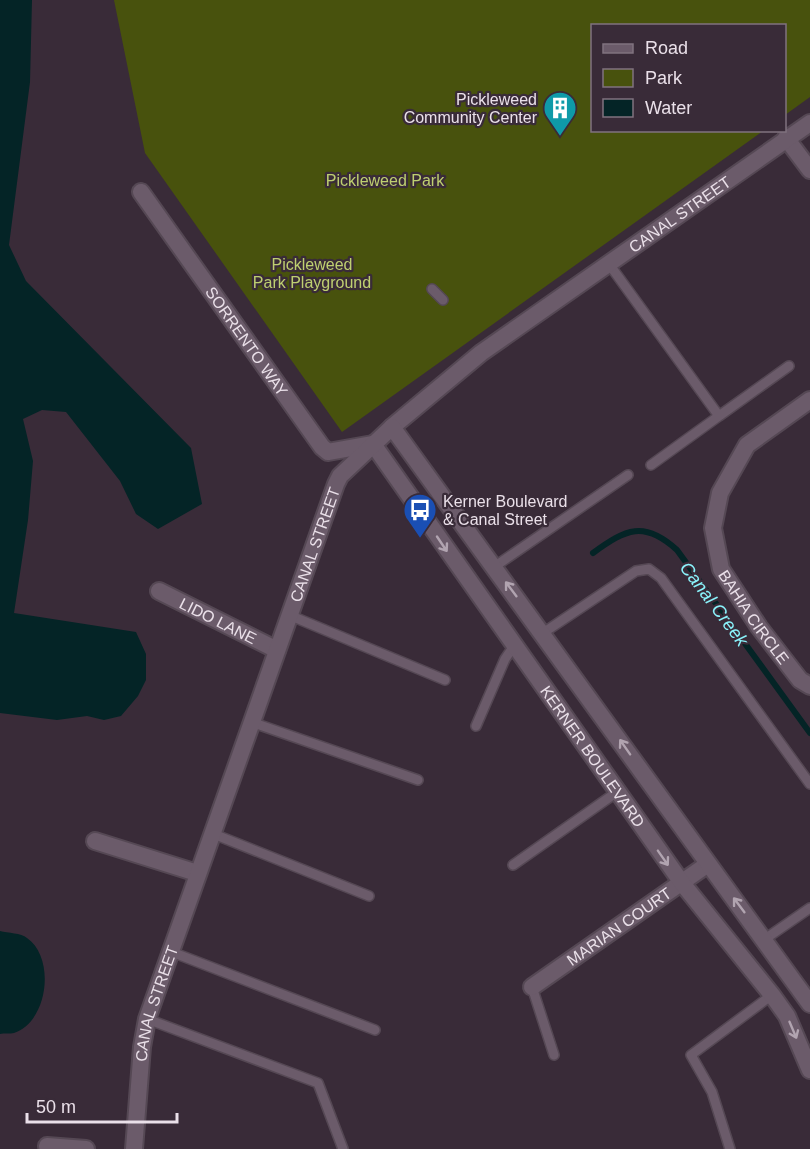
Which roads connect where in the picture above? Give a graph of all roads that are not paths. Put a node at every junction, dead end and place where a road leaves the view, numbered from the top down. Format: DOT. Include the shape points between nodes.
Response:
graph roads {
  1 [pos="810,123"];
  2 [pos="786,138"];
  3 [pos="810,170"];
  4 [pos="141,192"];
  5 [pos="609,264"];
  6 [pos="432,289"];
  7 [pos="443,300"];
  8 [pos="789,366"];
  9 [pos="810,400"];
  10 [pos="719,416"];
  11 [pos="392,427"];
  12 [pos="373,444"];
  13 [pos="651,465"];
  14 [pos="627,475"];
  15 [pos="494,567"];
  16 [pos="159,591"];
  17 [pos="289,615"];
  18 [pos="543,633"];
  19 [pos="514,646"];
  20 [pos="277,650"];
  21 [pos="445,680"];
  22 [pos="810,686"];
  23 [pos="251,722"];
  24 [pos="476,726"];
  25 [pos="418,780"];
  26 [pos="810,784"];
  27 [pos="617,792"];
  28 [pos="211,833"];
  29 [pos="95,841"];
  30 [pos="708,864"];
  31 [pos="513,865"];
  32 [pos="197,873"];
  33 [pos="682,883"];
  34 [pos="369,896"];
  35 [pos="810,908"];
  36 [pos="765,939"];
  37 [pos="170,951"];
  38 [pos="532,987"];
  39 [pos="772,994"];
  40 [pos="810,1004"];
  41 [pos="147,1019"];
  42 [pos="375,1030"];
  43 [pos="554,1055"];
  44 [pos="810,1070"];
  45 [pos="47,1146"];
  46 [pos="86,1149"];
  47 [pos="134,1149"];
  48 [pos="344,1149"];
  49 [pos="730,1149"];
  1 -- 2 [label="street, CANAL STREET"];
  2 -- 3 [label="street"];
  2 -- 5 [label="street, CANAL STREET"];
  4 -- 12 [label="street, SORRENTO WAY" via="317,441 328,452"];
  5 -- 10 [label="lane"];
  5 -- 11 [label="street, CANAL STREET" via="481,353"];
  6 -- 7 [label="lane"];
  8 -- 10 [label="lane"];
  9 -- 22 [label="street, BAHIA CIRCLE" via="747,445 720,493 713,528 722,568 759,627 800,680"];
  10 -- 13 [label="lane"];
  11 -- 12 [label="street, CANAL STREET"];
  11 -- 15 [label="street, KERNER BOULEVARD"];
  12 -- 17 [label="street, CANAL STREET" via="340,476"];
  12 -- 19 [label="street, KERNER BOULEVARD, one-way"];
  14 -- 15 [label="lane"];
  18 -- 15 [label="street, KERNER BOULEVARD, one-way"];
  16 -- 20 [label="street, LIDO LANE"];
  17 -- 20 [label="street, CANAL STREET"];
  17 -- 21 [label="lane"];
  18 -- 26 [label="lane" via="636,571 649,570 661,578"];
  30 -- 18 [label="street, KERNER BOULEVARD, one-way"];
  19 -- 24 [label="lane"];
  19 -- 27 [label="street, KERNER BOULEVARD"];
  20 -- 23 [label="street, CANAL STREET"];
  23 -- 25 [label="lane"];
  23 -- 28 [label="street, CANAL STREET"];
  27 -- 31 [label="lane"];
  27 -- 33 [label="street, KERNER BOULEVARD, one-way"];
  28 -- 32 [label="street, CANAL STREET"];
  28 -- 34 [label="lane"];
  29 -- 32 [label="street"];
  30 -- 33 [label="street, MARIAN COURT"];
  36 -- 30 [label="street, KERNER BOULEVARD, one-way"];
  32 -- 37 [label="street, CANAL STREET"];
  33 -- 38 [label="street, MARIAN COURT"];
  33 -- 39 [label="street, KERNER BOULEVARD"];
  35 -- 36 [label="lane"];
  36 -- 40 [label="street, KERNER BOULEVARD"];
  37 -- 41 [label="street, CANAL STREET"];
  37 -- 42 [label="lane"];
  38 -- 43 [label="lane"];
  39 -- 44 [label="street, KERNER BOULEVARD, one-way" via="787,1016"];
  39 -- 49 [label="lane" via="691,1055 712,1092"];
  41 -- 47 [label="street, CANAL STREET"];
  41 -- 48 [label="lane" via="318,1083"];
  45 -- 46 [label="street"];
}
